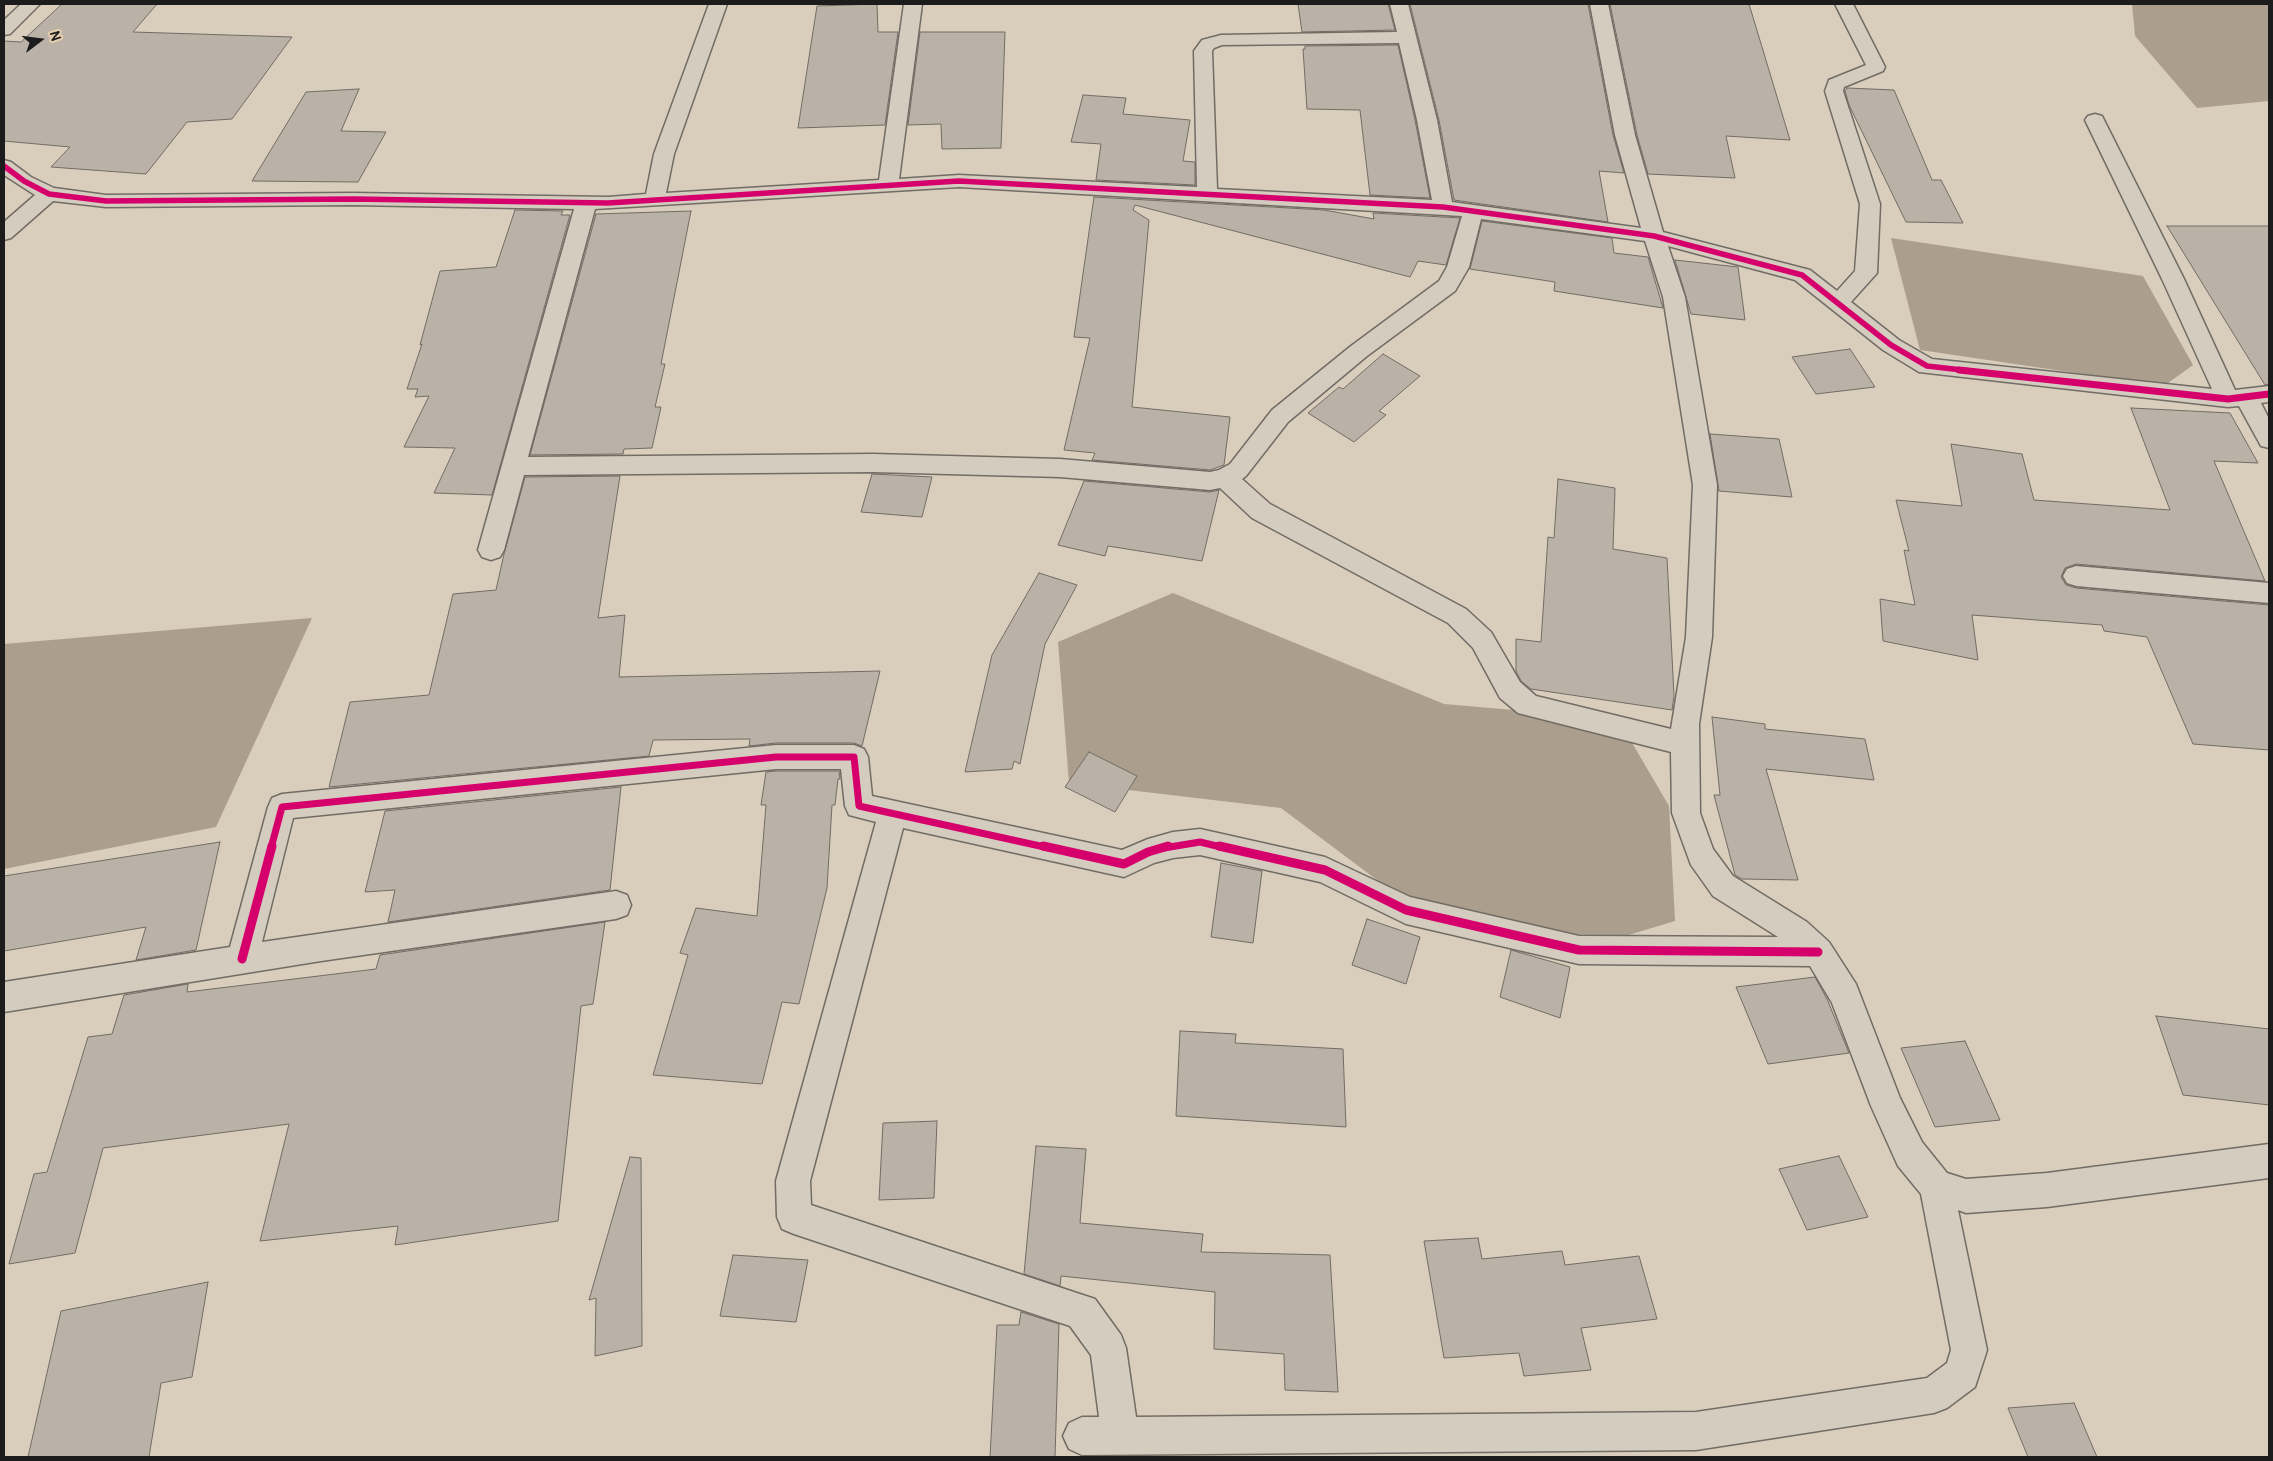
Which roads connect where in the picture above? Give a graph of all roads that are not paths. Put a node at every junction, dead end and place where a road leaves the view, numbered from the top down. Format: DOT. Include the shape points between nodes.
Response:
graph roads {
  1 [pos="31,4"];
  2 [pos="718,4"];
  3 [pos="913,4"];
  4 [pos="1398,4"];
  5 [pos="1599,4"];
  6 [pos="1844,4"];
  7 [pos="4,30"];
  8 [pos="1406,37"];
  9 [pos="2096,120"];
  10 [pos="4,166"];
  11 [pos="888,185"];
  12 [pos="1207,193"];
  13 [pos="49,194"];
  14 [pos="654,200"];
  15 [pos="586,203"];
  16 [pos="1442,207"];
  17 [pos="1473,212"];
  18 [pos="4,233"];
  19 [pos="1654,236"];
  20 [pos="1838,303"];
  21 [pos="2269,394"];
  22 [pos="2237,398"];
  23 [pos="2269,440"];
  24 [pos="514,466"];
  25 [pos="1225,478"];
  26 [pos="491,550"];
  27 [pos="2076,576"];
  28 [pos="2269,593"];
  29 [pos="1686,744"];
  30 [pos="893,812"];
  31 [pos="616,905"];
  32 [pos="1818,952"];
  33 [pos="242,959"];
  34 [pos="4,997"];
  35 [pos="2269,1161"];
  36 [pos="1936,1186"];
  37 [pos="1082,1436"];
  38 [pos="1120,1436"];
  1 -- 7 [label="street"];
  2 -- 14 [label="street" via="664,154"];
  3 -- 11 [label="street"];
  4 -- 8 [label="street"];
  5 -- 19 [label="street" via="1625,135"];
  6 -- 20 [label="street" via="1876,67 1836,84 1834,91 1870,204 1866,273"];
  8 -- 12 [label="street" via="1221,40 1208,44 1202,52"];
  8 -- 16 [label="street" via="1427,120"];
  9 -- 22 [label="street" via="2173,279"];
  10 -- 13 [label="street"];
  11 -- 12 [label="street" via="959,180"];
  11 -- 14 [label="street"];
  12 -- 16 [label="street"];
  13 -- 15 [label="street" via="106,202 353,199"];
  13 -- 18 [label="street"];
  14 -- 15 [label="street"];
  15 -- 24 [label="street"];
  16 -- 17 [label="street"];
  17 -- 19 [label="street"];
  17 -- 25 [label="street" via="1458,267 1448,286 1359,351 1280,416 1238,470"];
  19 -- 20 [label="street" via="1802,275"];
  19 -- 29 [label="street" via="1674,297 1705,485 1699,637 1685,724"];
  20 -- 22 [label="street" via="1891,345 1927,366"];
  21 -- 22 [label="street"];
  22 -- 23 [label="street"];
  24 -- 25 [label="street" via="873,463 1060,468 1210,481"];
  24 -- 26 [label="street"];
  25 -- 29 [label="street" via="1262,511 1457,616 1482,640 1510,690 1528,705"];
  27 -- 28 [label="street"];
  29 -- 32 [label="street" via="1686,814 1701,856 1723,886 1796,932"];
  30 -- 32 [label="street" via="1124,864 1148,852 1200,842 1325,870 1406,910 1578,950"];
  30 -- 33 [label="street" via="859,806 854,757 776,757 282,808"];
  30 -- 38 [label="street" via="793,1181 794,1217 1082,1312 1108,1348"];
  31 -- 33 [label="street"];
  32 -- 36 [label="street" via="1845,995 1887,1106 1910,1154"];
  33 -- 34 [label="street"];
  35 -- 36 [label="street" via="2047,1190 1966,1196"];
  36 -- 38 [label="street" via="1969,1350 1962,1374 1934,1395 1696,1431"];
  37 -- 38 [label="street"];
}
